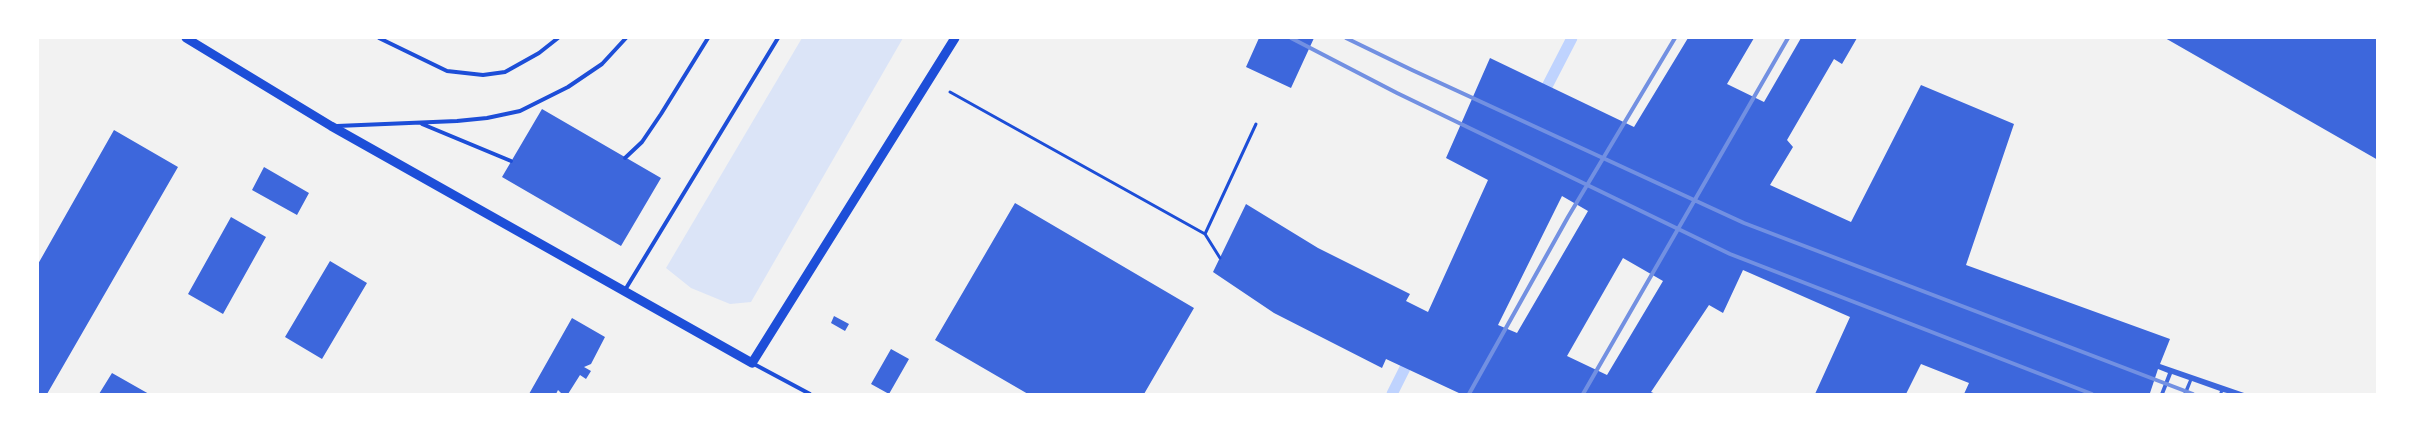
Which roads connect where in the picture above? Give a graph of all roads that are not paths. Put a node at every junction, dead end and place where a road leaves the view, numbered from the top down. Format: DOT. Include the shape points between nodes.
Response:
graph roads {
  1 [pos="186,38"];
  2 [pos="379,38"];
  3 [pos="558,38"];
  4 [pos="626,38"];
  5 [pos="708,38"];
  6 [pos="778,38"];
  7 [pos="955,38"];
  8 [pos="420,123"];
  9 [pos="331,126"];
  10 [pos="625,158"];
  11 [pos="511,161"];
  12 [pos="624,291"];
  13 [pos="752,363"];
  14 [pos="810,394"];
  1 -- 9 [label="street"];
  2 -- 3 [label="lane" via="447,71 483,75 512,69"];
  4 -- 8 [label="lane" via="602,64 568,87 520,111 486,118"];
  5 -- 10 [label="lane" via="642,142"];
  6 -- 12 [label="lane"];
  7 -- 13 [label="street"];
  8 -- 9 [label="lane"];
  8 -- 11 [label="lane"];
  9 -- 12 [label="street"];
  12 -- 13 [label="street"];
  13 -- 14 [label="lane"];
}
